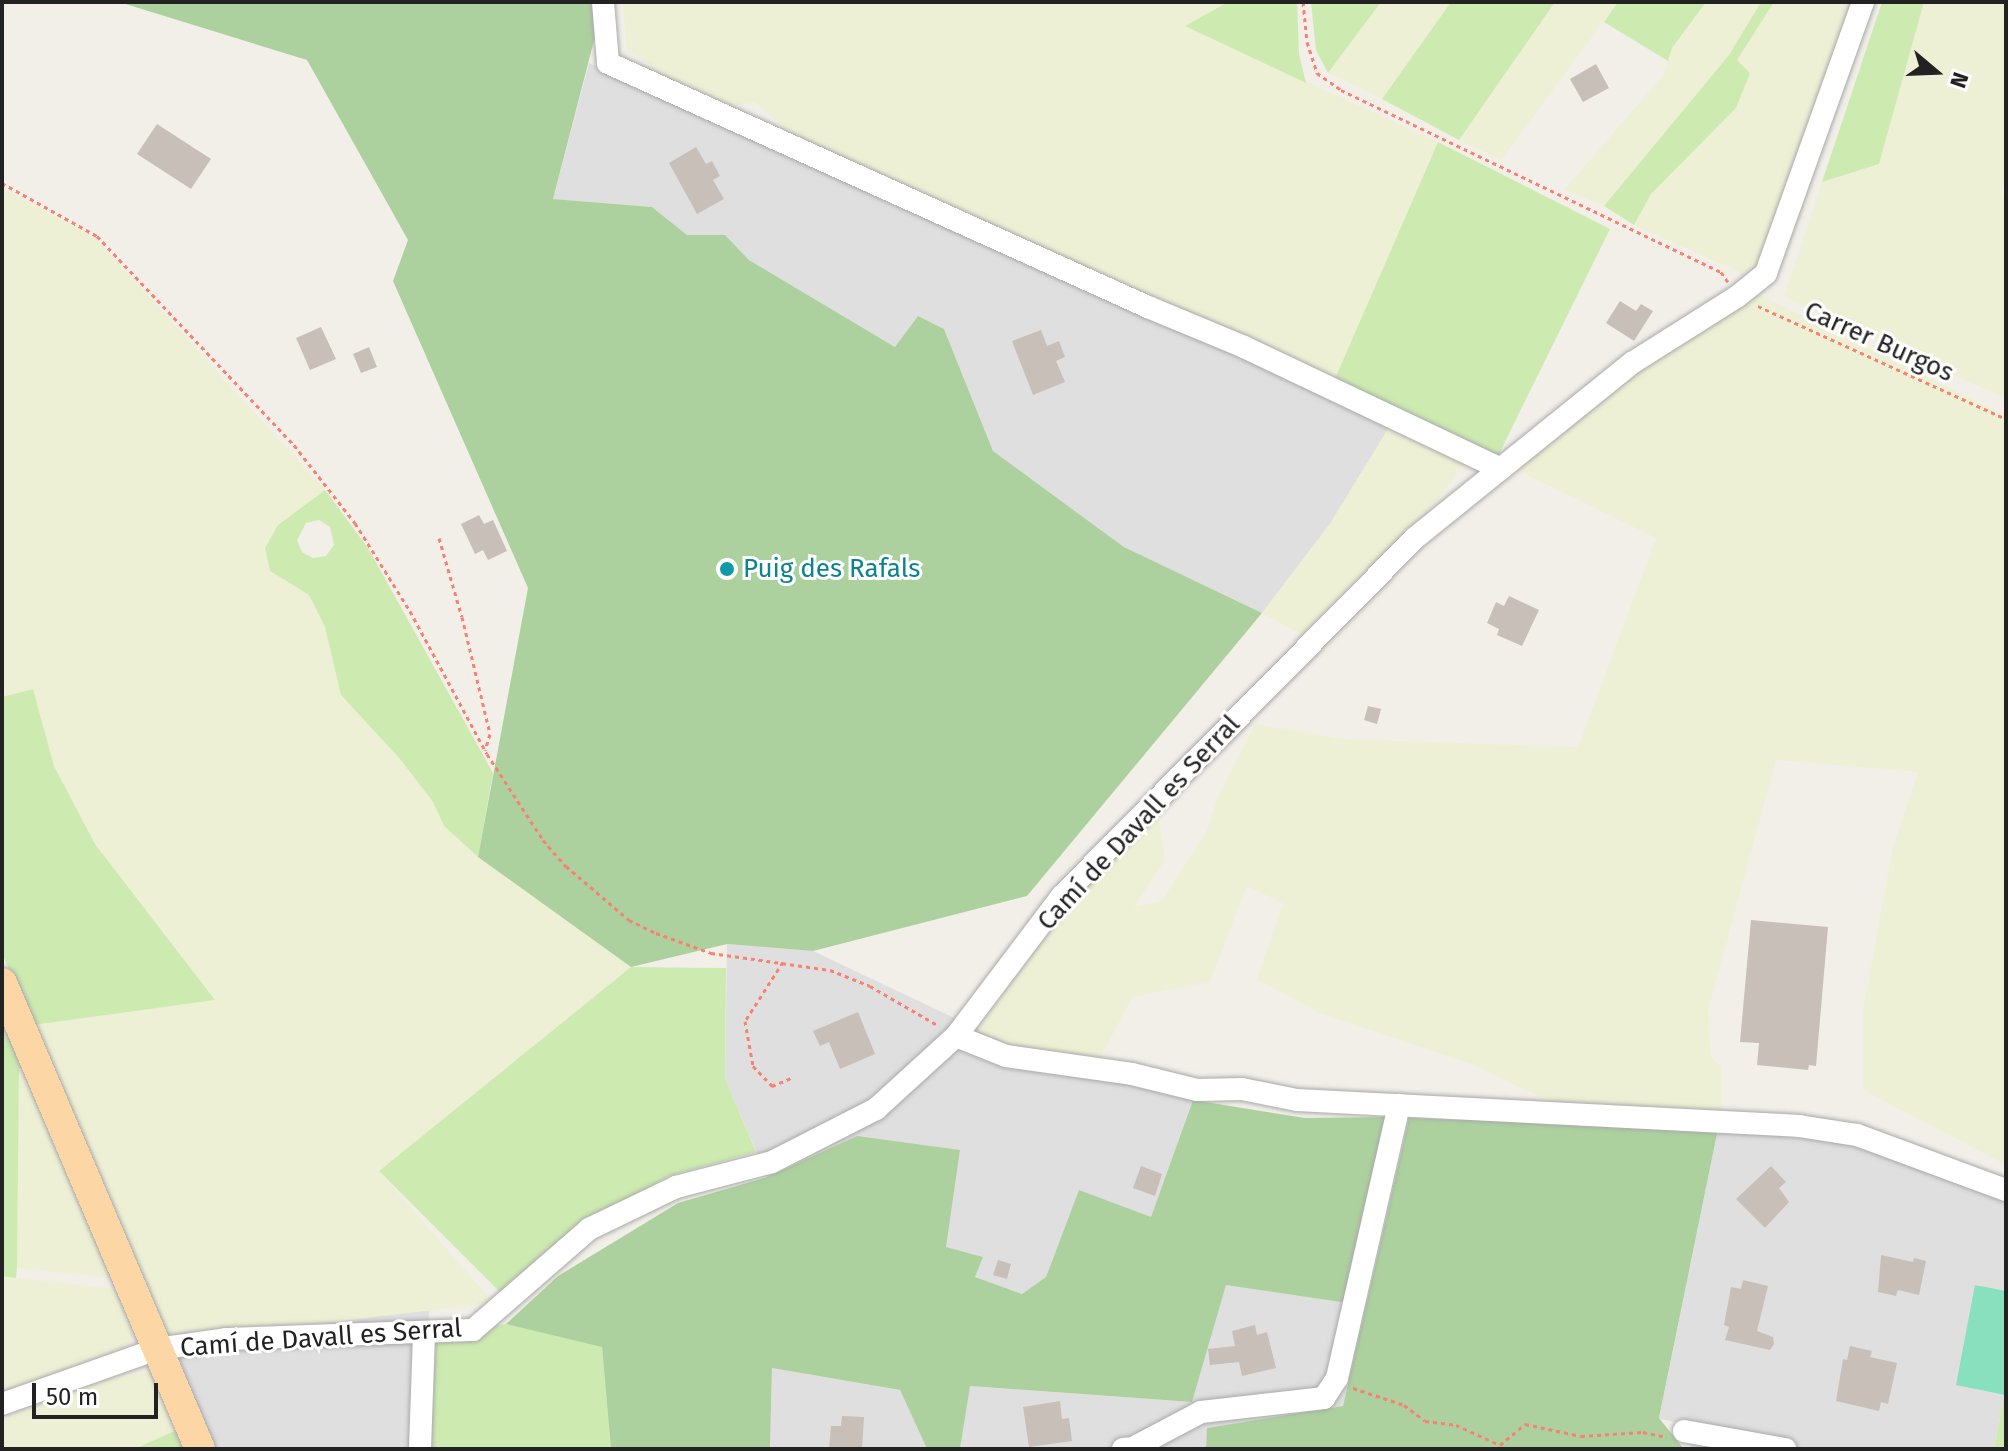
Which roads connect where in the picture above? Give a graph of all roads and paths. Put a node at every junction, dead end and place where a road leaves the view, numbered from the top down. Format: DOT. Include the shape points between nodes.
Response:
graph roads {
  1 [pos="603,2"];
  2 [pos="1303,2"];
  3 [pos="1863,2"];
  4 [pos="2,183"];
  5 [pos="1738,296"];
  6 [pos="2006,419"];
  7 [pos="1501,469"];
  8 [pos="439,538"];
  9 [pos="485,750"];
  10 [pos="784,961"];
  11 [pos="2,983"];
  12 [pos="956,1036"];
  13 [pos="791,1078"];
  14 [pos="1399,1105"];
  15 [pos="2006,1190"];
  16 [pos="424,1332"];
  17 [pos="157,1349"];
  18 [pos="1337,1378"];
  19 [pos="2,1404"];
  20 [pos="1676,1434"];
  21 [pos="1500,1447"];
  22 [pos="200,1449"];
  23 [pos="420,1449"];
  24 [pos="1123,1449"];
  25 [pos="1785,1449"];
  1 -- 7 [label="street" via="608,63 1244,347"];
  2 -- 5 [label="path" via="1317,73 1341,90 1721,272"];
  3 -- 5 [label="street, Camí de Davall es Serral" via="1766,273"];
  4 -- 9 [label="path" via="97,236 294,445 371,548"];
  5 -- 6 [label="path, Carrer Burgos"];
  5 -- 7 [label="street, Camí de Davall es Serral" via="1632,363"];
  7 -- 12 [label="street, Camí de Davall es Serral" via="1415,538 1062,896"];
  8 -- 9 [label="path" via="490,734"];
  9 -- 10 [label="path" via="556,857 629,920 696,949"];
  10 -- 12 [label="path" via="830,970 870,986"];
  10 -- 13 [label="path" via="745,1021 753,1066 772,1086"];
  11 -- 17 [label="main road"];
  12 -- 14 [label="street" via="1006,1056 1132,1074 1197,1090 1242,1089 1297,1100"];
  12 -- 16 [label="street, Camí de Davall es Serral" via="876,1109 772,1162 676,1187 589,1229 473,1330"];
  14 -- 15 [label="street" via="1799,1126 1857,1135"];
  14 -- 18 [label="street"];
  16 -- 17 [label="street, Camí de Davall es Serral" via="226,1339"];
  16 -- 23 [label="street"];
  17 -- 19 [label="street, Camí de Davall es Serral"];
  17 -- 22 [label="main road"];
  18 -- 21 [label="path" via="1363,1394 1404,1405 1425,1421 1456,1425"];
  18 -- 24 [label="street" via="1324,1398 1201,1412"];
  20 -- 21 [label="path" via="1581,1436 1525,1424"];
  20 -- 25 [label="street"];
}
